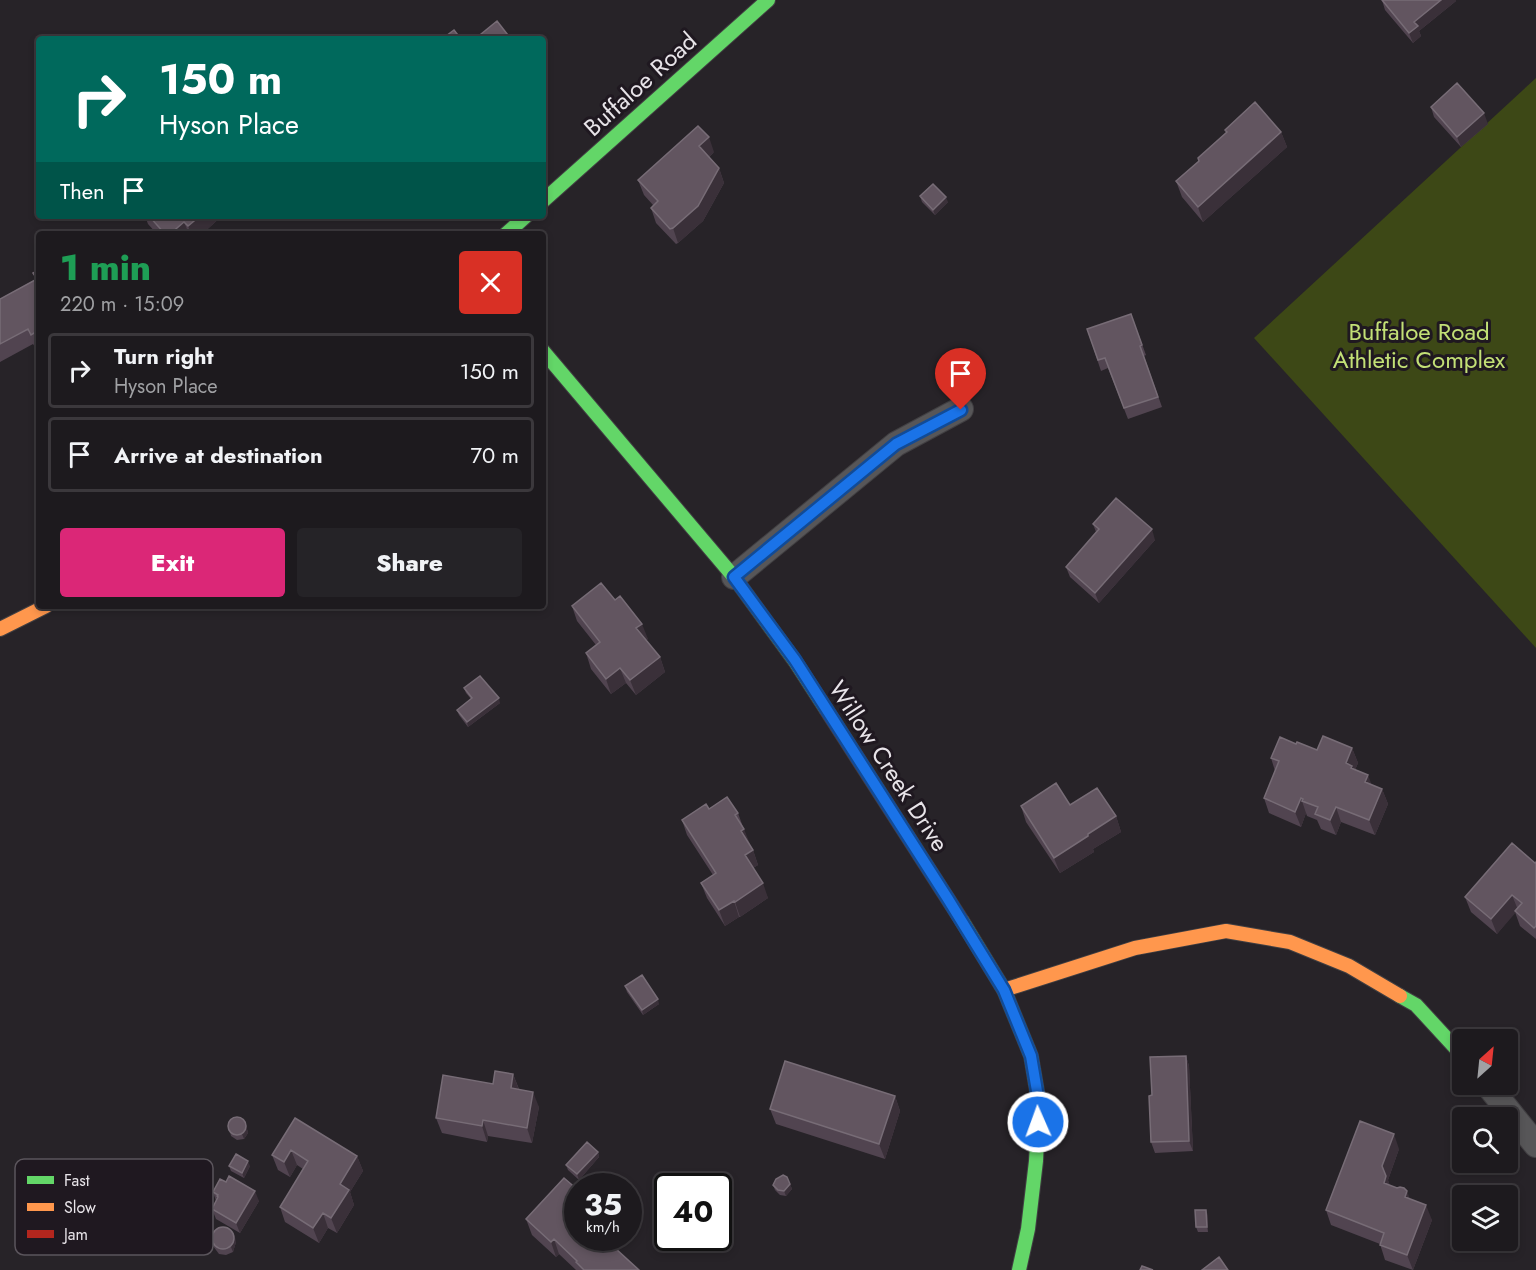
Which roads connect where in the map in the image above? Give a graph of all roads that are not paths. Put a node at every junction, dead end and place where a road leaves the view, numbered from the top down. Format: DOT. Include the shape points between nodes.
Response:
graph roads {
  1 [pos="768,0"];
  2 [pos="546,198"];
  3 [pos="523,219"];
  4 [pos="509,231"];
  5 [pos="546,355"];
  6 [pos="961,410"];
  7 [pos="734,577"];
  8 [pos="40,609"];
  9 [pos="0,628"];
  10 [pos="1004,990"];
  11 [pos="1452,1044"];
  12 [pos="1496,1095"];
  13 [pos="1536,1145"];
  14 [pos="1019,1270"];
  1 -- 2 [label="street, Buffaloe Road"];
  3 -- 4 [label="street"];
  5 -- 7 [label="street, Willow Creek Drive"];
  6 -- 7 [label="street" via="896,444"];
  7 -- 10 [label="street, Willow Creek Drive" via="795,660"];
  8 -- 9 [label="street"];
  10 -- 11 [label="street" via="1135,948 1226,931 1290,942 1350,966 1416,1005"];
  10 -- 14 [label="street, Willow Creek Drive" via="1031,1056 1039,1103 1028,1229"];
  12 -- 13 [label="street"];
}
